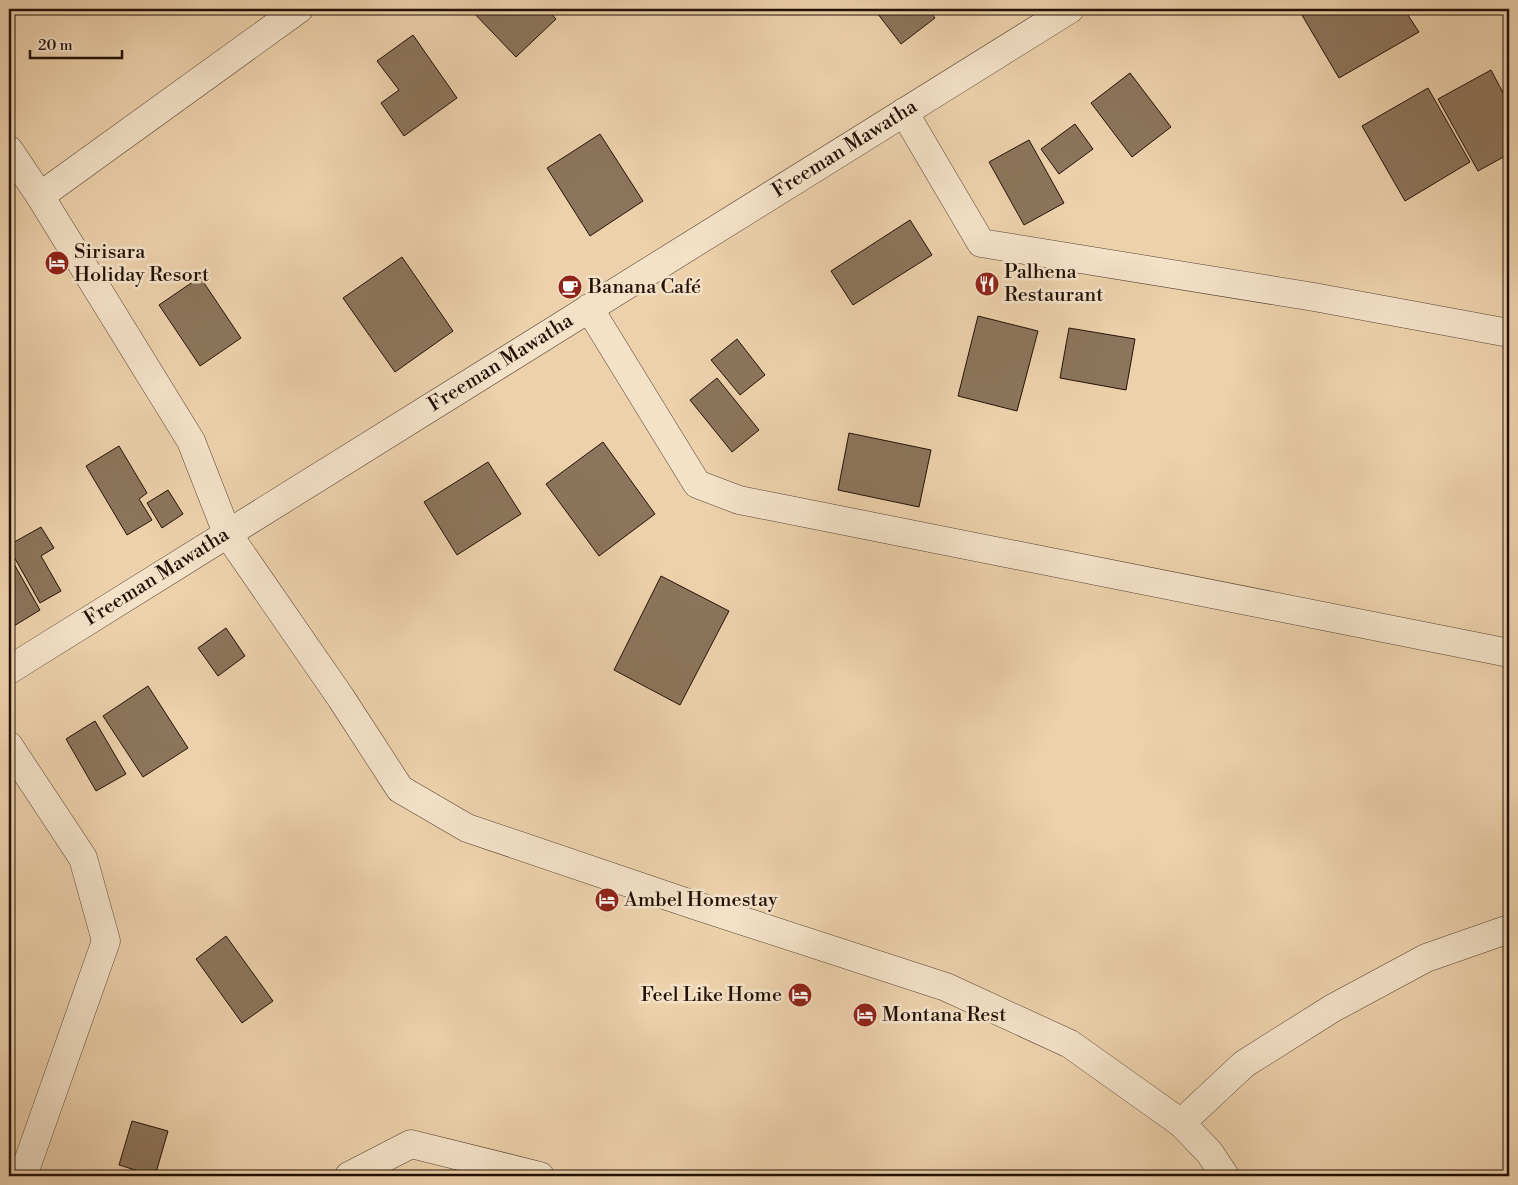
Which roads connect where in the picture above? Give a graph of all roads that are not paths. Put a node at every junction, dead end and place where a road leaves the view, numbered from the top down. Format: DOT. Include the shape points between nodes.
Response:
graph roads {
  1 [pos="298,9"];
  2 [pos="1070,9"];
  3 [pos="904,112"];
  4 [pos="9,150"];
  5 [pos="40,196"];
  6 [pos="589,308"];
  7 [pos="1509,333"];
  8 [pos="227,533"];
  9 [pos="1509,653"];
  10 [pos="9,670"];
  11 [pos="9,746"];
  12 [pos="1509,929"];
  13 [pos="1181,1123"];
  14 [pos="23,1176"];
  15 [pos="349,1176"];
  16 [pos="540,1176"];
  17 [pos="1225,1176"];
  1 -- 5 [label="street"];
  2 -- 3 [label="street, Freeman Mawatha"];
  3 -- 6 [label="street, Freeman Mawatha"];
  3 -- 7 [label="street" via="982,243 1314,297"];
  4 -- 5 [label="street"];
  5 -- 8 [label="street" via="191,441"];
  6 -- 8 [label="street, Freeman Mawatha"];
  6 -- 9 [label="street" via="697,484 739,500"];
  8 -- 10 [label="street, Freeman Mawatha"];
  8 -- 13 [label="street" via="400,789 467,828 694,906 946,987 1070,1044"];
  11 -- 14 [label="street" via="83,858 106,941"];
  12 -- 13 [label="street" via="1426,958 1333,1008 1244,1064"];
  13 -- 17 [label="street" via="1209,1152"];
  15 -- 16 [label="street" via="411,1144"];
}
